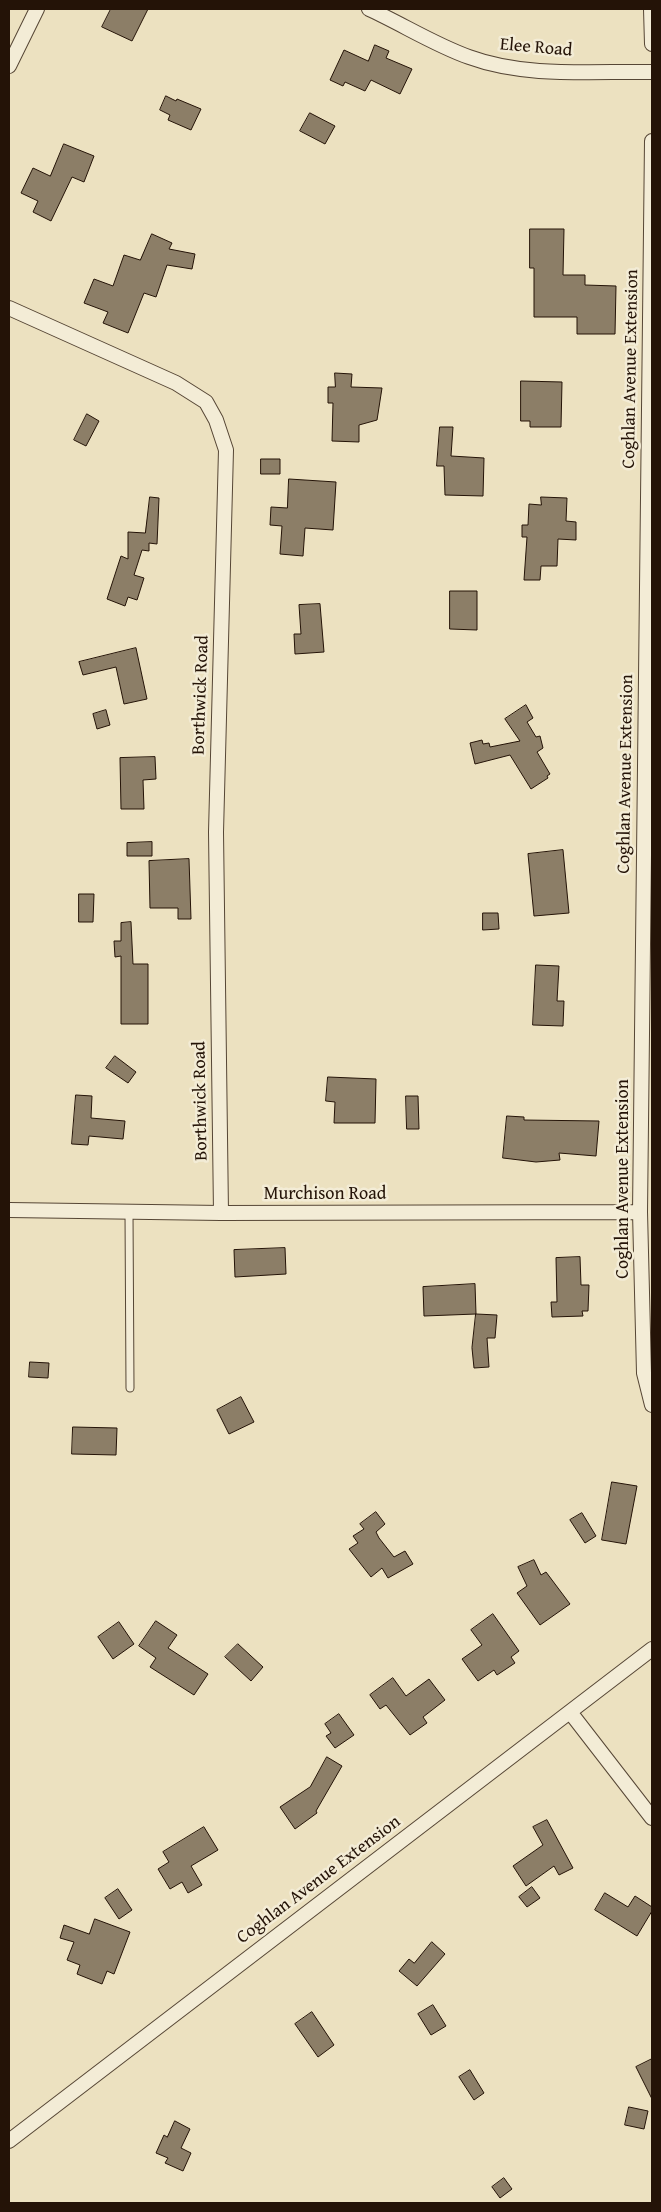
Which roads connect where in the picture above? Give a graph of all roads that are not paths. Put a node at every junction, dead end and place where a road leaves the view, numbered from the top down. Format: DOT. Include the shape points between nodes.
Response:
graph roads {
  1 [pos="37,9"];
  2 [pos="369,9"];
  3 [pos="651,9"];
  4 [pos="652,44"];
  5 [pos="9,66"];
  6 [pos="652,72"];
  7 [pos="652,141"];
  8 [pos="9,308"];
  9 [pos="9,1210"];
  10 [pos="129,1212"];
  11 [pos="640,1212"];
  12 [pos="221,1213"];
  13 [pos="130,1388"];
  14 [pos="652,1405"];
  15 [pos="652,1649"];
  16 [pos="570,1712"];
  17 [pos="652,1818"];
  18 [pos="9,2141"];
  1 -- 5 [label="street"];
  2 -- 6 [label="street, Elee Road" via="468,57 492,64 522,69"];
  3 -- 4 [label="street"];
  7 -- 11 [label="street, Coghlan Avenue Extension"];
  8 -- 12 [label="street, Borthwick Road" via="176,383 206,402 226,450 216,832"];
  9 -- 10 [label="street, Murchison Road"];
  10 -- 12 [label="street, Murchison Road"];
  10 -- 13 [label="lane"];
  11 -- 12 [label="street, Murchison Road"];
  11 -- 14 [label="street, Coghlan Avenue Extension" via="644,1373"];
  15 -- 16 [label="street, Coghlan Avenue Extension"];
  16 -- 17 [label="street"];
  16 -- 18 [label="street, Coghlan Avenue Extension"];
}
